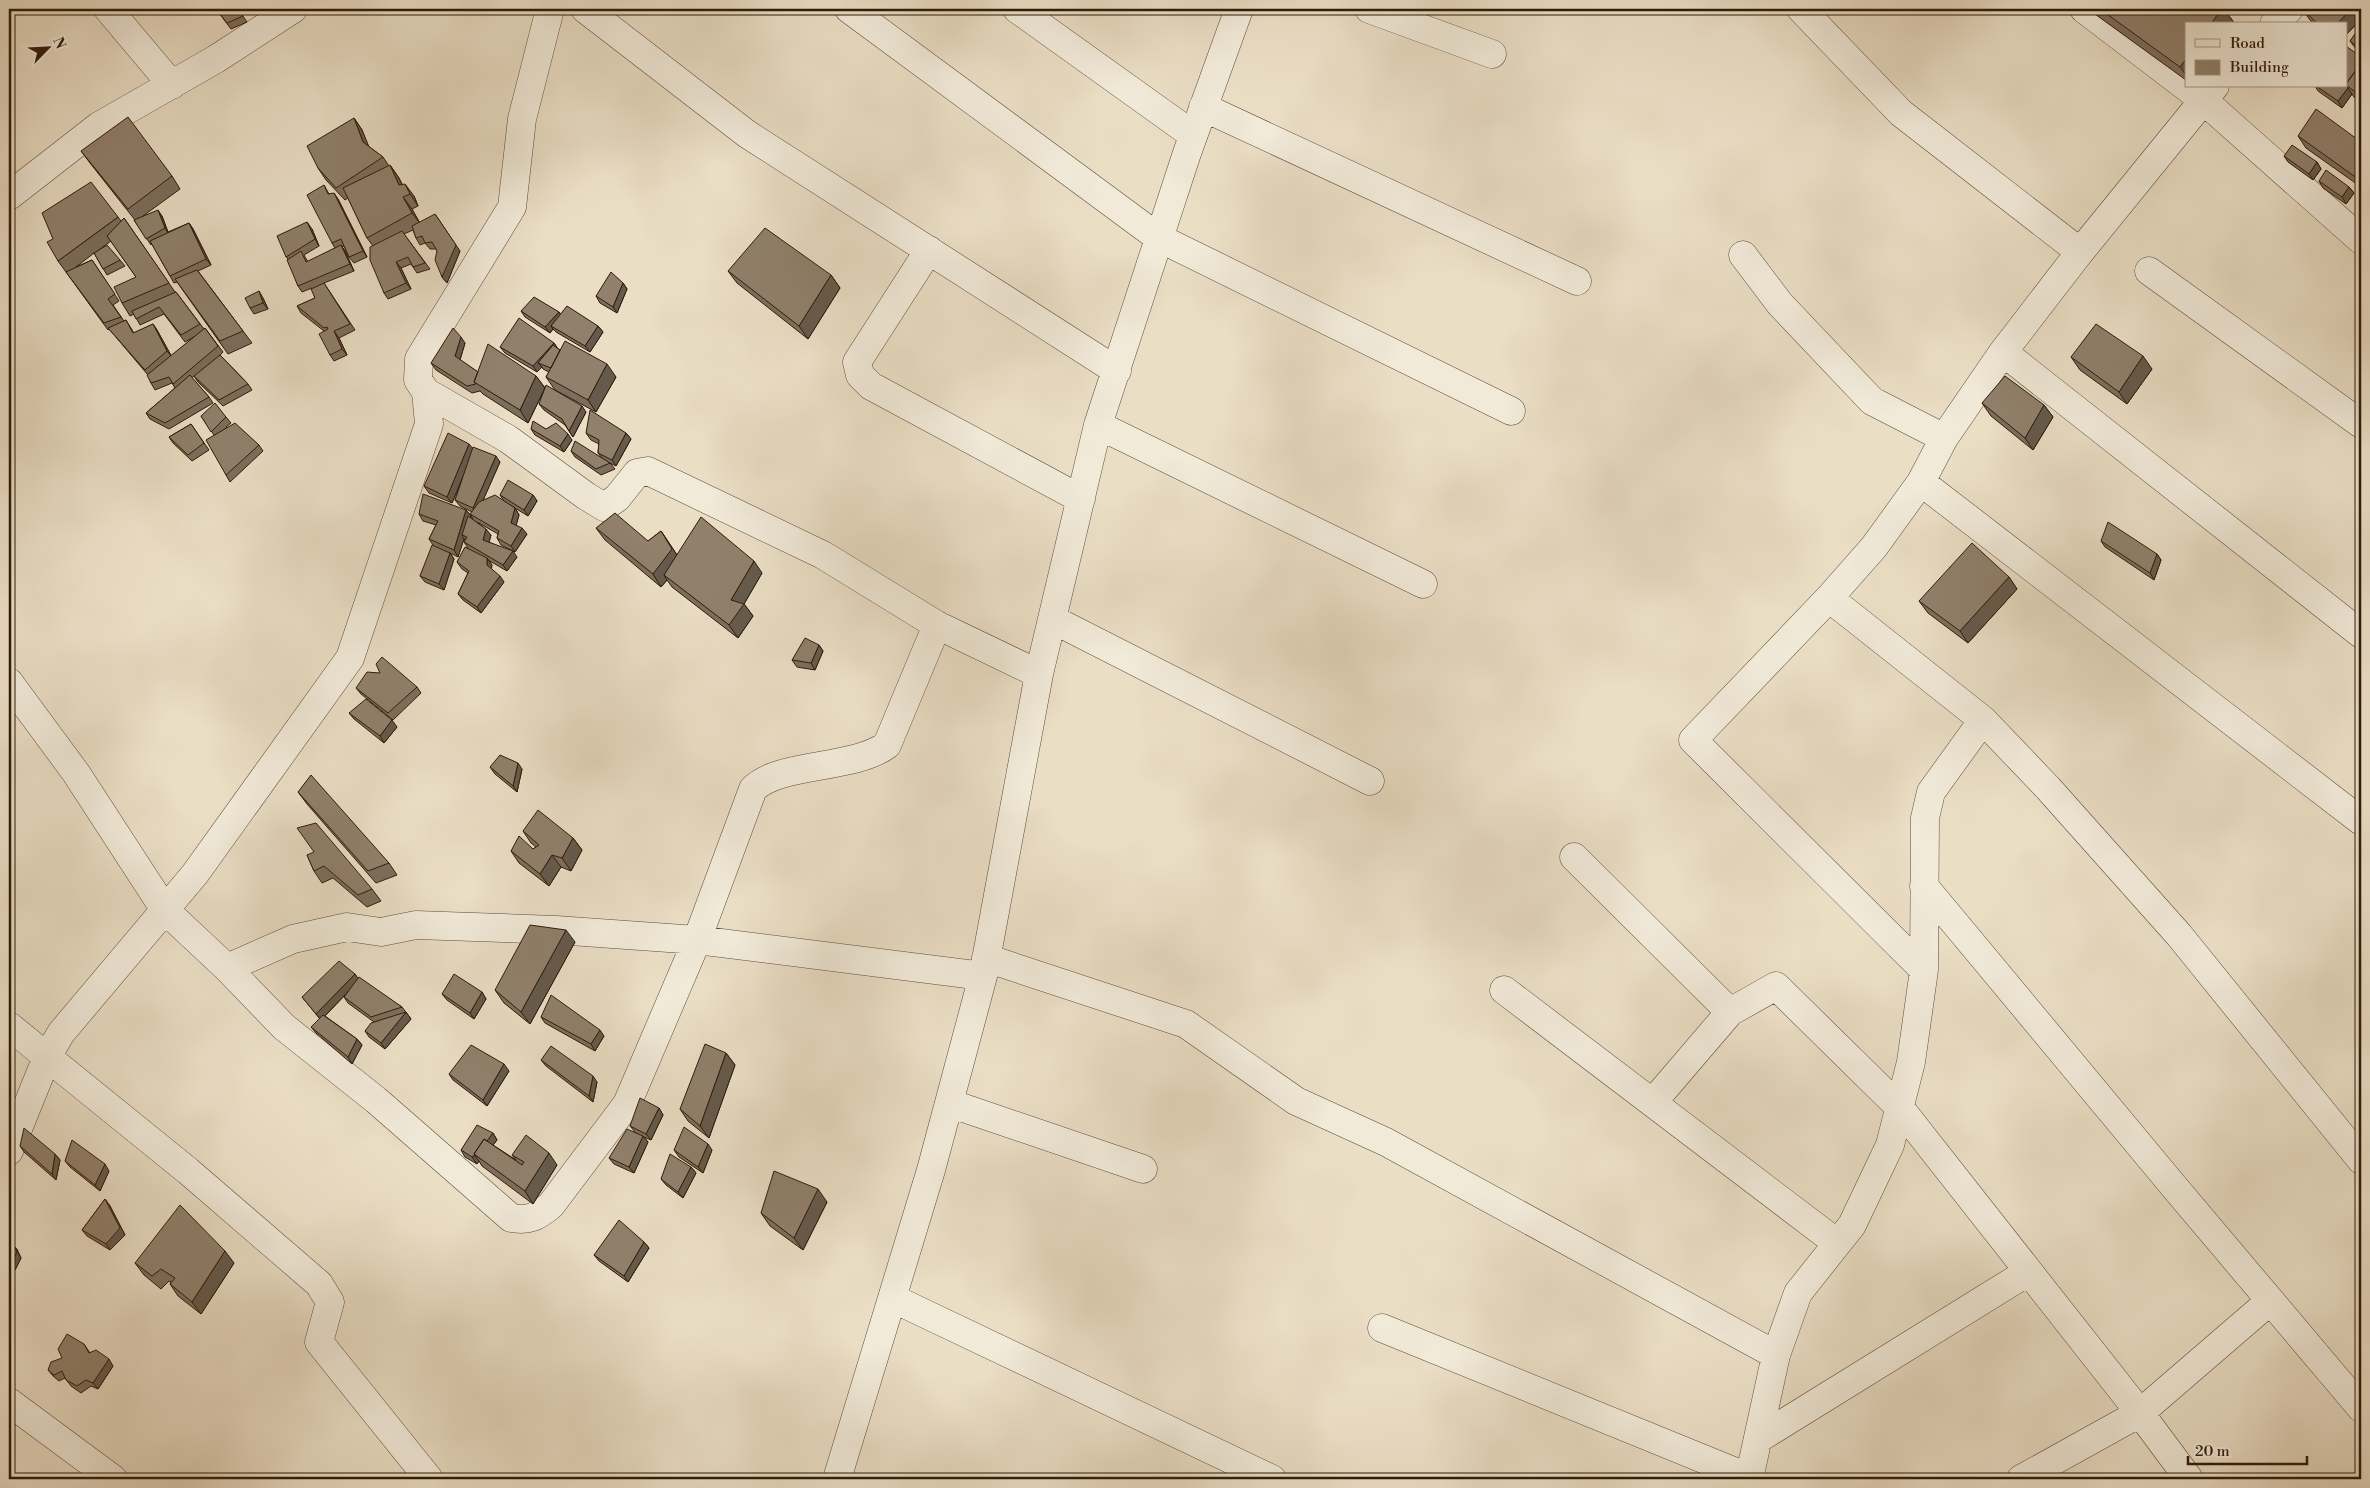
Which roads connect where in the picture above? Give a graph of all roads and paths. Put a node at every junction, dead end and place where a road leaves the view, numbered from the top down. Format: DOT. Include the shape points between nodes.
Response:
graph roads {
  1 [pos="108,9"];
  2 [pos="293,9"];
  3 [pos="550,9"];
  4 [pos="586,9"];
  5 [pos="849,9"];
  6 [pos="1017,9"];
  7 [pos="1239,9"];
  8 [pos="1369,9"];
  9 [pos="1801,9"];
  10 [pos="2084,9"];
  11 [pos="2289,9"];
  12 [pos="2276,22"];
  13 [pos="1492,54"];
  14 [pos="2185,77"];
  15 [pos="172,84"];
  16 [pos="2208,93"];
  17 [pos="1203,107"];
  18 [pos="1194,135"];
  19 [pos="9,196"];
  20 [pos="2359,234"];
  21 [pos="1160,238"];
  22 [pos="929,250"];
  23 [pos="2080,252"];
  24 [pos="1743,255"];
  25 [pos="2149,271"];
  26 [pos="1577,281"];
  27 [pos="2003,352"];
  28 [pos="1117,371"];
  29 [pos="426,392"];
  30 [pos="1511,411"];
  31 [pos="2361,424"];
  32 [pos="1098,425"];
  33 [pos="1944,438"];
  34 [pos="1921,482"];
  35 [pos="1081,499"];
  36 [pos="1423,584"];
  37 [pos="1829,598"];
  38 [pos="1052,619"];
  39 [pos="938,625"];
  40 [pos="2361,634"];
  41 [pos="1039,674"];
  42 [pos="9,682"];
  43 [pos="1983,720"];
  44 [pos="1370,781"];
  45 [pos="2361,821"];
  46 [pos="1574,857"];
  47 [pos="1924,886"];
  48 [pos="165,910"];
  49 [pos="698,940"];
  50 [pos="984,967"];
  51 [pos="227,968"];
  52 [pos="1924,970"];
  53 [pos="1504,990"];
  54 [pos="1730,1012"];
  55 [pos="9,1026"];
  56 [pos="47,1057"];
  57 [pos="1653,1102"];
  58 [pos="949,1103"];
  59 [pos="1900,1108"];
  60 [pos="9,1151"];
  61 [pos="2361,1160"];
  62 [pos="1143,1169"];
  63 [pos="1837,1243"];
  64 [pos="2028,1272"];
  65 [pos="892,1298"];
  66 [pos="2270,1301"];
  67 [pos="1382,1328"];
  68 [pos="1776,1355"];
  69 [pos="9,1402"];
  70 [pos="2361,1408"];
  71 [pos="2140,1413"];
  72 [pos="1758,1440"];
  73 [pos="113,1479"];
  74 [pos="429,1479"];
  75 [pos="837,1479"];
  76 [pos="1272,1479"];
  77 [pos="1749,1479"];
  78 [pos="2025,1479"];
  79 [pos="2189,1479"];
  1 -- 15 [label="street"];
  2 -- 15 [label="street"];
  3 -- 29 [label="street" via="522,119 512,207 419,359 418,380"];
  4 -- 22 [label="street" via="747,134"];
  5 -- 21 [label="street"];
  6 -- 18 [label="street"];
  7 -- 17 [label="street"];
  8 -- 13 [label="street"];
  9 -- 23 [label="street" via="1901,113"];
  10 -- 14 [label="street"];
  11 -- 12 [label="street"];
  15 -- 19 [label="street" via="99,126"];
  16 -- 20 [label="street"];
  16 -- 23 [label="street"];
  17 -- 18 [label="street"];
  17 -- 26 [label="street"];
  18 -- 21 [label="street"];
  21 -- 28 [label="street"];
  21 -- 30 [label="street"];
  22 -- 28 [label="street"];
  22 -- 35 [label="street" via="857,362 860,375 871,386"];
  23 -- 27 [label="street"];
  24 -- 33 [label="street" via="1780,304 1872,401"];
  25 -- 31 [label="street"];
  27 -- 33 [label="street"];
  27 -- 40 [label="street"];
  28 -- 32 [label="street"];
  29 -- 39 [label="street" via="508,439 604,507 617,498 637,473 648,471 823,555"];
  29 -- 48 [label="street" via="429,424 350,658 195,874"];
  32 -- 35 [label="street"];
  32 -- 36 [label="street"];
  33 -- 34 [label="street"];
  34 -- 37 [label="street" via="1874,547"];
  34 -- 45 [label="street"];
  35 -- 38 [label="street"];
  37 -- 43 [label="street"];
  37 -- 52 [label="street" via="1693,740"];
  38 -- 41 [label="street"];
  38 -- 44 [label="street"];
  39 -- 41 [label="street"];
  39 -- 49 [label="street" via="887,745 859,757 767,778 753,789"];
  41 -- 50 [label="street"];
  42 -- 48 [label="street" via="76,773"];
  43 -- 47 [label="street" via="1931,792 1925,818"];
  43 -- 61 [label="street" via="2179,935"];
  46 -- 54 [label="street"];
  47 -- 52 [label="street"];
  47 -- 66 [label="street"];
  48 -- 51 [label="street"];
  48 -- 56 [label="street" via="61,1033"];
  49 -- 50 [label="street"];
  49 -- 51 [label="street" via="556,930 416,926 381,932 347,927 293,939"];
  49 -- 51 [label="street" via="628,1104 551,1205 526,1220 511,1218 376,1100 284,1027"];
  50 -- 58 [label="street"];
  50 -- 68 [label="street" via="1186,1024 1296,1101 1386,1142"];
  52 -- 59 [label="street" via="1911,1062"];
  53 -- 57 [label="street"];
  54 -- 57 [label="street"];
  54 -- 59 [label="street" via="1776,986"];
  55 -- 56 [label="street"];
  56 -- 60 [label="street"];
  56 -- 74 [label="street" via="188,1171 319,1284 330,1302 319,1342"];
  57 -- 63 [label="street"];
  58 -- 62 [label="street"];
  58 -- 65 [label="street"];
  59 -- 63 [label="street" via="1890,1146 1852,1225"];
  59 -- 64 [label="street"];
  63 -- 68 [label="street" via="1798,1293"];
  64 -- 71 [label="street"];
  64 -- 72 [label="street"];
  65 -- 75 [label="street"];
  65 -- 76 [label="street"];
  66 -- 70 [label="street"];
  66 -- 71 [label="street"];
  67 -- 77 [label="street"];
  68 -- 72 [label="street"];
  69 -- 73 [label="street"];
  71 -- 78 [label="street"];
  71 -- 79 [label="street"];
  72 -- 77 [label="street"];
}
